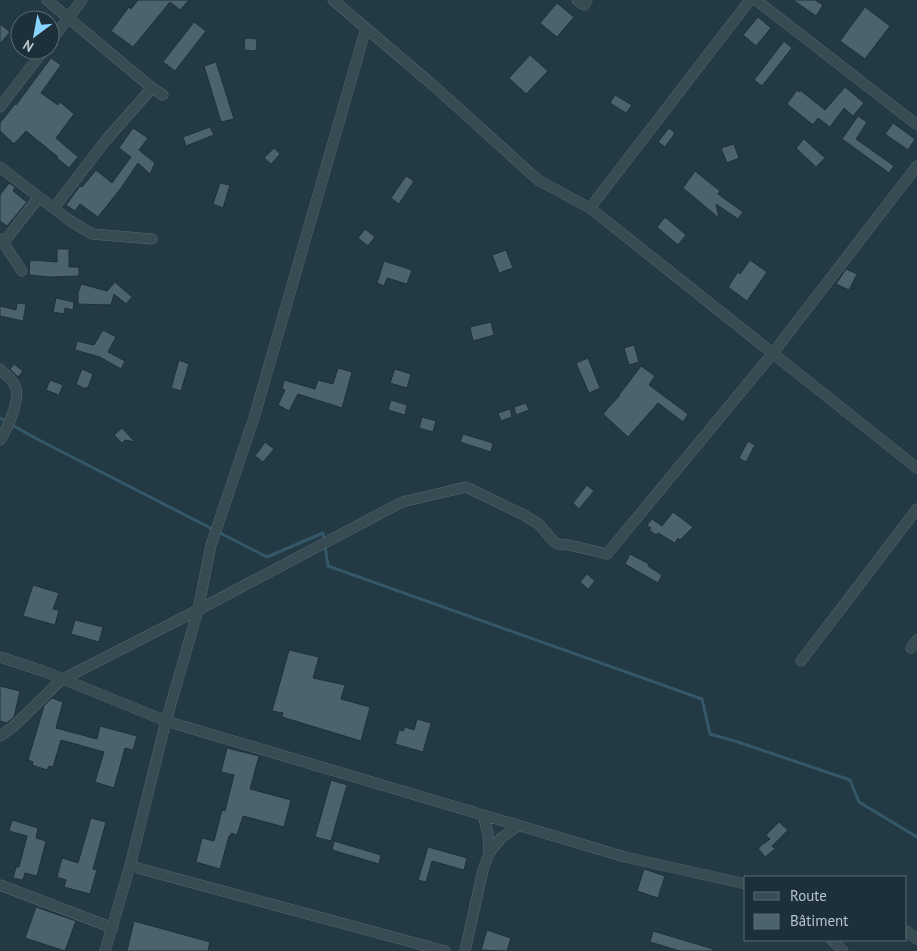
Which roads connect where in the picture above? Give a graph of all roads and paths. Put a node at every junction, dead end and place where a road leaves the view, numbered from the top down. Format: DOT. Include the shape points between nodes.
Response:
graph roads {
  1 [pos="47,0"];
  2 [pos="82,0"];
  3 [pos="333,0"];
  4 [pos="577,0"];
  5 [pos="587,0"];
  6 [pos="750,0"];
  7 [pos="756,0"];
  8 [pos="69,17"];
  9 [pos="366,28"];
  10 [pos="60,29"];
  11 [pos="36,60"];
  12 [pos="152,88"];
  13 [pos="163,95"];
  14 [pos="0,107"];
  15 [pos="917,125"];
  16 [pos="917,166"];
  17 [pos="0,167"];
  18 [pos="39,197"];
  19 [pos="54,208"];
  20 [pos="590,208"];
  21 [pos="152,239"];
  22 [pos="2,241"];
  23 [pos="22,271"];
  24 [pos="773,353"];
  25 [pos="0,369"];
  26 [pos="0,440"];
  27 [pos="917,468"];
  28 [pos="917,508"];
  29 [pos="198,610"];
  30 [pos="0,657"];
  31 [pos="802,661"];
  32 [pos="61,680"];
  33 [pos="166,721"];
  34 [pos="0,736"];
  35 [pos="483,815"];
  36 [pos="518,826"];
  37 [pos="489,853"];
  38 [pos="130,866"];
  39 [pos="744,884"];
  40 [pos="0,885"];
  41 [pos="113,928"];
  42 [pos="833,941"];
  43 [pos="106,951"];
  44 [pos="444,951"];
  45 [pos="465,951"];
  46 [pos="843,951"];
  1 -- 8 [label="street"];
  2 -- 8 [label="street"];
  3 -- 9 [label="street"];
  4 -- 5 [label="street" via="584,4"];
  6 -- 20 [label="street"];
  7 -- 15 [label="street"];
  8 -- 10 [label="street"];
  8 -- 12 [label="street"];
  9 -- 20 [label="street" via="538,180"];
  9 -- 29 [label="street" via="254,418 211,545"];
  11 -- 14 [label="street"];
  12 -- 13 [label="street"];
  12 -- 19 [label="street" via="106,140"];
  16 -- 24 [label="street"];
  17 -- 18 [label="street"];
  18 -- 19 [label="street"];
  18 -- 22 [label="street"];
  19 -- 21 [label="street" via="92,234"];
  20 -- 24 [label="street"];
  22 -- 23 [label="street"];
  24 -- 27 [label="street"];
  24 -- 29 [label="street" via="607,554 558,544 540,525 524,515 466,487 402,502"];
  25 -- 26 [label="street" via="17,391 12,414"];
  28 -- 31 [label="street"];
  29 -- 32 [label="street"];
  29 -- 33 [label="street"];
  30 -- 32 [label="street"];
  32 -- 33 [label="street"];
  32 -- 34 [label="street"];
  33 -- 35 [label="street"];
  33 -- 38 [label="street"];
  35 -- 36 [label="street"];
  35 -- 37 [label="street"];
  36 -- 37 [label="street" via="501,838"];
  36 -- 39 [label="street" via="625,857"];
  37 -- 45 [label="street"];
  38 -- 41 [label="street"];
  38 -- 44 [label="street"];
  40 -- 41 [label="street"];
  41 -- 43 [label="street"];
  42 -- 46 [label="street"];
}
